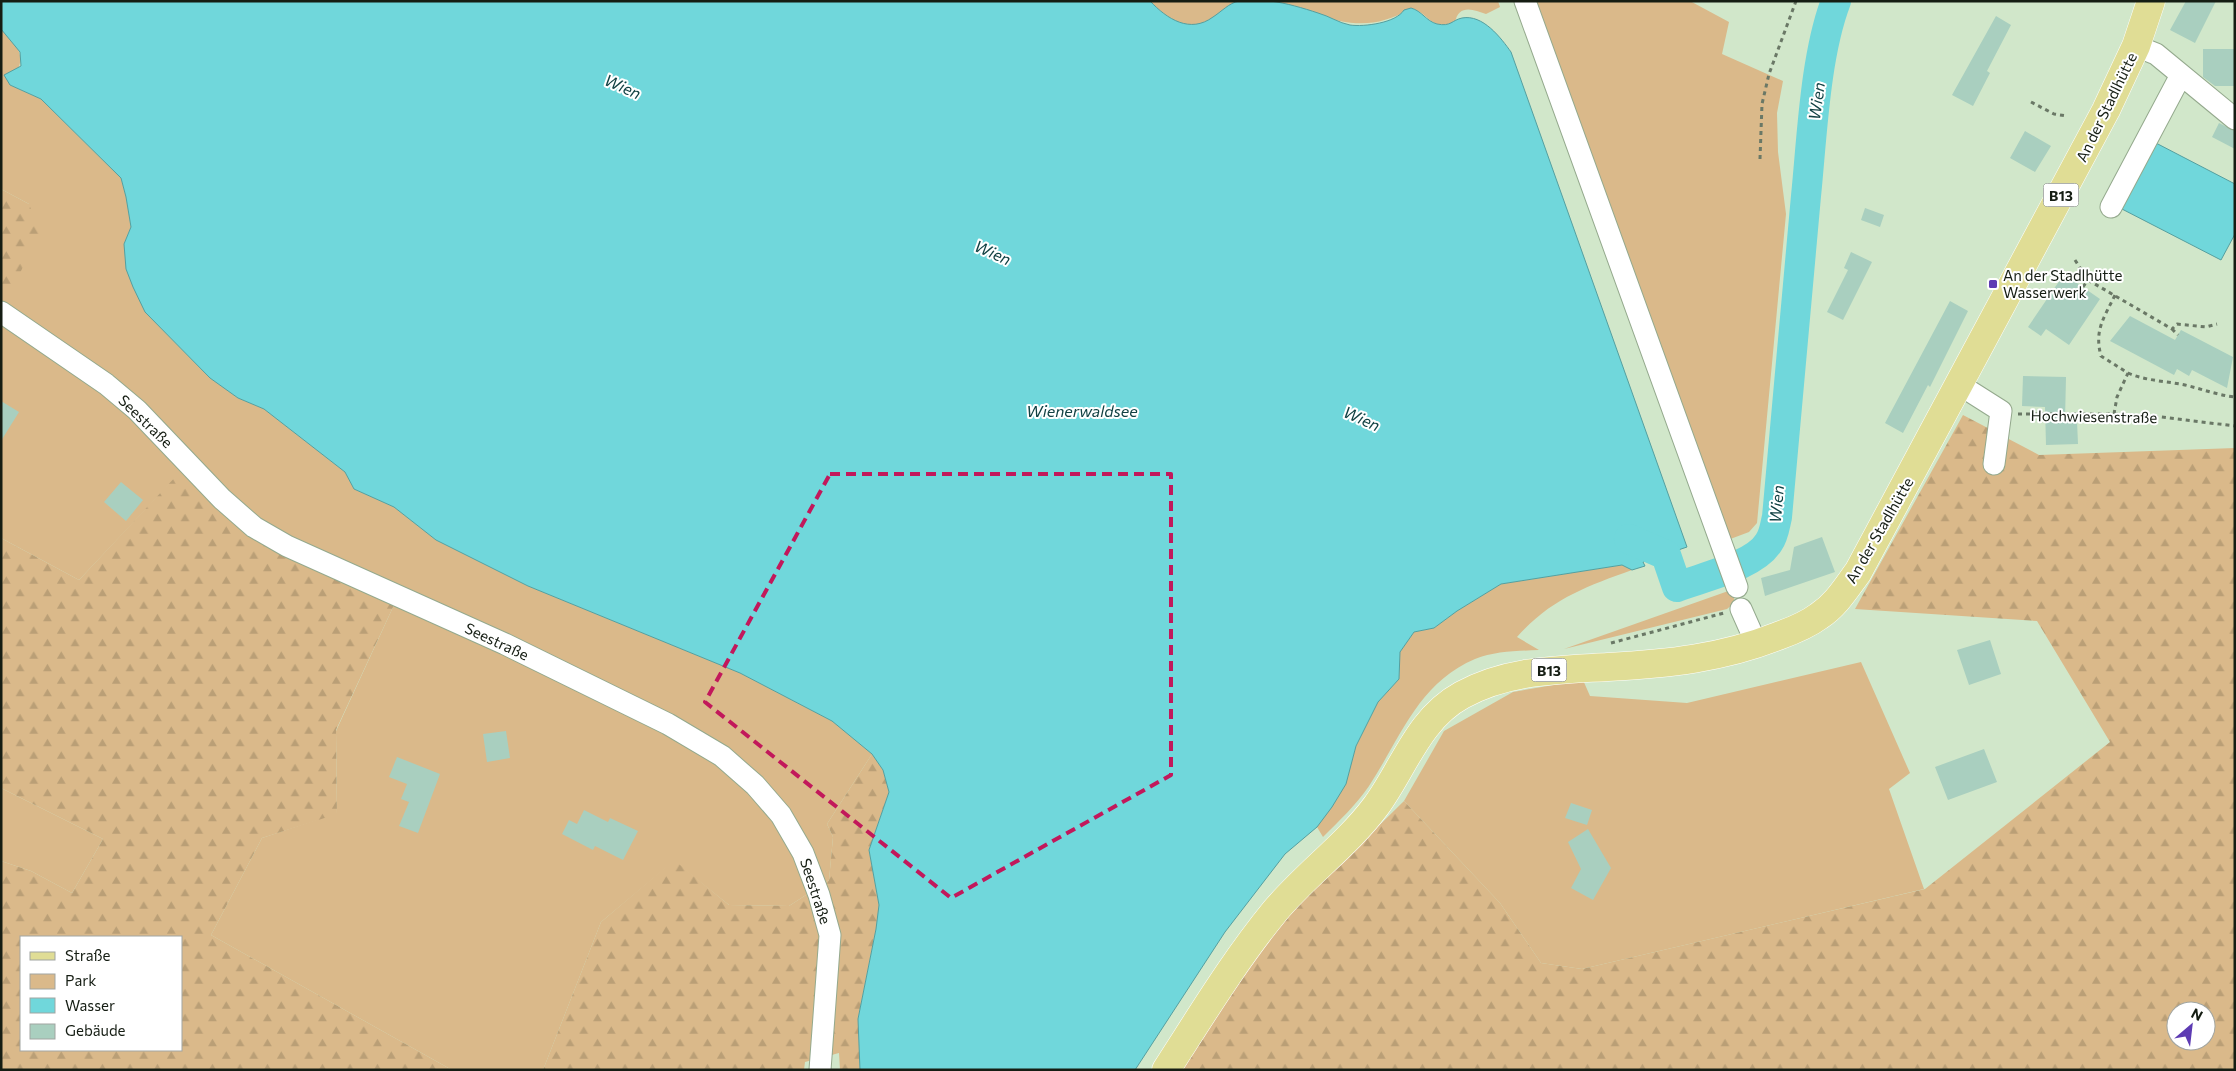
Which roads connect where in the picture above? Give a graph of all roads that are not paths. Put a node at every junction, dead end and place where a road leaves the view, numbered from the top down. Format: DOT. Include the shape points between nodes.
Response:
graph roads {
  1 [pos="1525,1"];
  2 [pos="2151,1"];
  3 [pos="2136,46"];
  4 [pos="2181,75"];
  5 [pos="2235,119"];
  6 [pos="2111,207"];
  7 [pos="1,312"];
  8 [pos="1960,385"];
  9 [pos="1994,464"];
  10 [pos="1737,587"];
  11 [pos="1742,609"];
  12 [pos="1757,645"];
  13 [pos="820,1070"];
  14 [pos="1166,1070"];
  1 -- 10 [label="street"];
  2 -- 3 [label="main road, An der Stadlhütte / B13"];
  3 -- 4 [label="street" via="2156,54"];
  3 -- 8 [label="main road, An der Stadlhütte / B13" via="2106,110"];
  4 -- 5 [label="street"];
  4 -- 6 [label="street"];
  7 -- 13 [label="street, Seestraße" via="106,384 137,410 222,499 254,527 287,546 505,644 668,724 722,756 755,786 781,815 803,853 830,935"];
  8 -- 9 [label="street" via="2001,411"];
  8 -- 12 [label="main road, An der Stadlhütte / B13" via="1858,572 1835,603 1819,617"];
  11 -- 12 [label="street"];
  12 -- 14 [label="main road, An der Stadlhütte / B13" via="1679,662 1531,672 1489,682 1459,696 1422,730 1376,806 1300,884 1257,934"];
}
